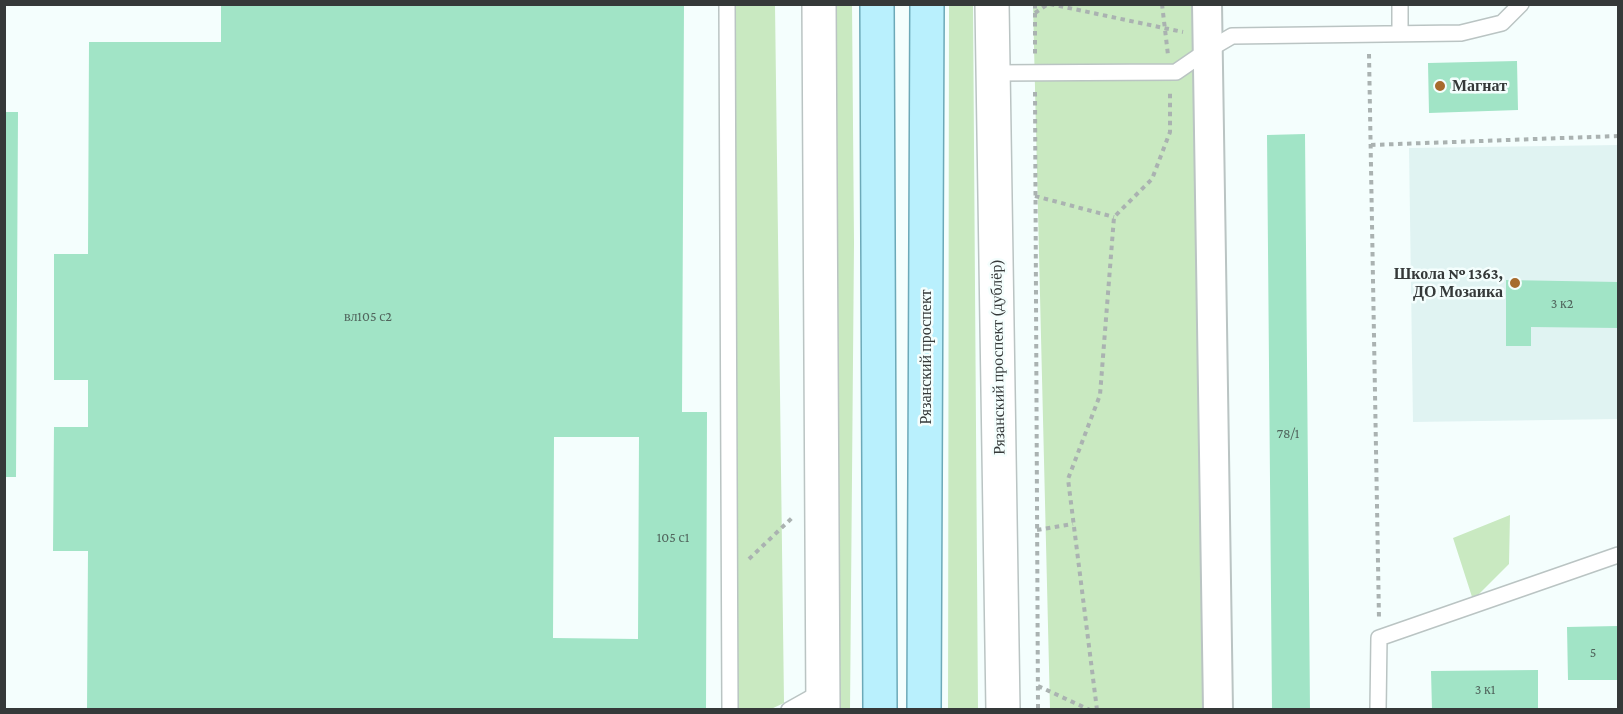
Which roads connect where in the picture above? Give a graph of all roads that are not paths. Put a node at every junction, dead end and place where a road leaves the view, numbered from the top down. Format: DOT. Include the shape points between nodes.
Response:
graph roads {
  1 [pos="727,4"];
  2 [pos="819,4"];
  3 [pos="877,4"];
  4 [pos="927,4"];
  5 [pos="992,4"];
  6 [pos="1207,4"];
  7 [pos="1400,4"];
  8 [pos="1521,4"];
  9 [pos="1400,33"];
  10 [pos="1208,42"];
  11 [pos="993,74"];
  12 [pos="1618,555"];
  13 [pos="823,700"];
  14 [pos="730,710"];
  15 [pos="789,710"];
  16 [pos="880,710"];
  17 [pos="924,710"];
  18 [pos="1003,710"];
  19 [pos="1218,710"];
  20 [pos="1378,710"];
  1 -- 14 [label="lane"];
  2 -- 13 [label="main road"];
  3 -- 16 [label="main road"];
  4 -- 17 [label="main road, Рязанский проспект"];
  5 -- 11 [label="main road, Рязанский проспект (дублёр)"];
  6 -- 10 [label="street"];
  7 -- 9 [label="lane"];
  8 -- 9 [label="lane" via="1502,23 1482,28 1461,33"];
  9 -- 10 [label="lane" via="1232,36"];
  10 -- 11 [label="lane" via="1176,72"];
  10 -- 19 [label="street"];
  11 -- 18 [label="main road, Рязанский проспект (дублёр)"];
  12 -- 20 [label="lane" via="1379,638"];
  13 -- 15 [label="lane"];
}
